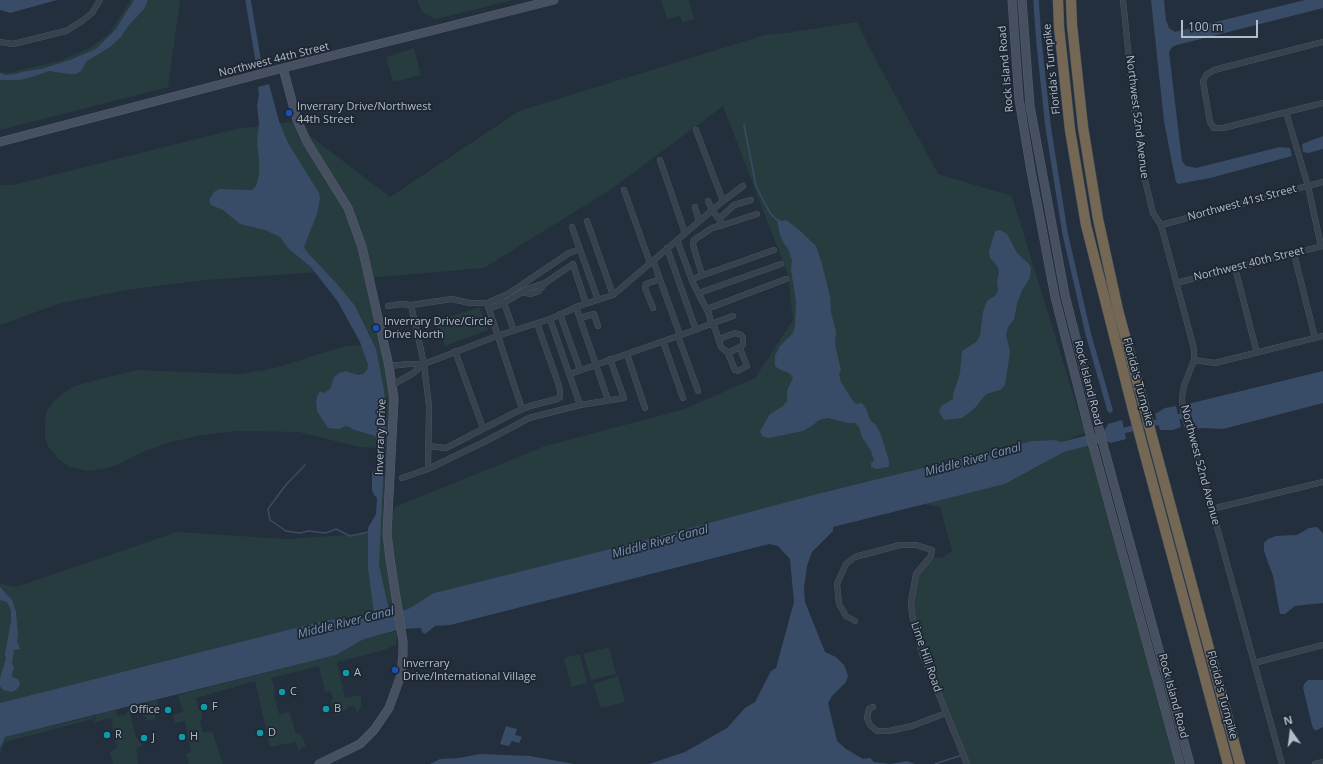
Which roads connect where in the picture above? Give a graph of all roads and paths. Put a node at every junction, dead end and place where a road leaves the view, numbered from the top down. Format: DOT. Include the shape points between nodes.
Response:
graph roads {
  1 [pos="100,0"];
  2 [pos="554,0"];
  3 [pos="1012,0"];
  4 [pos="1022,0"];
  5 [pos="1058,0"];
  6 [pos="1071,0"];
  7 [pos="1123,0"];
  8 [pos="0,42"];
  9 [pos="1323,42"];
  10 [pos="283,68"];
  11 [pos="1323,103"];
  12 [pos="1286,112"];
  13 [pos="696,130"];
  14 [pos="0,142"];
  15 [pos="660,160"];
  16 [pos="1323,182"];
  17 [pos="743,186"];
  18 [pos="1308,186"];
  19 [pos="624,190"];
  20 [pos="723,200"];
  21 [pos="751,200"];
  22 [pos="708,202"];
  23 [pos="694,207"];
  24 [pos="712,210"];
  25 [pos="757,214"];
  26 [pos="719,219"];
  27 [pos="587,221"];
  28 [pos="699,221"];
  29 [pos="723,225"];
  30 [pos="1161,225"];
  31 [pos="572,226"];
  32 [pos="685,232"];
  33 [pos="677,240"];
  34 [pos="1322,246"];
  35 [pos="667,248"];
  36 [pos="580,249"];
  37 [pos="774,250"];
  38 [pos="569,253"];
  39 [pos="1294,254"];
  40 [pos="652,261"];
  41 [pos="573,264"];
  42 [pos="781,264"];
  43 [pos="1235,268"];
  44 [pos="702,275"];
  45 [pos="660,279"];
  46 [pos="692,279"];
  47 [pos="786,279"];
  48 [pos="1176,282"];
  49 [pos="699,293"];
  50 [pos="613,295"];
  51 [pos="598,300"];
  52 [pos="487,303"];
  53 [pos="504,303"];
  54 [pos="586,304"];
  55 [pos="411,305"];
  56 [pos="388,306"];
  57 [pos="576,307"];
  58 [pos="653,308"];
  59 [pos="489,309"];
  60 [pos="707,309"];
  61 [pos="560,314"];
  62 [pos="733,316"];
  63 [pos="580,318"];
  64 [pos="550,319"];
  65 [pos="537,323"];
  66 [pos="711,324"];
  67 [pos="598,326"];
  68 [pos="696,330"];
  69 [pos="514,331"];
  70 [pos="679,335"];
  71 [pos="497,336"];
  72 [pos="1323,336"];
  73 [pos="1315,338"];
  74 [pos="719,339"];
  75 [pos="663,341"];
  76 [pos="455,351"];
  77 [pos="742,351"];
  78 [pos="728,352"];
  79 [pos="1257,353"];
  80 [pos="626,354"];
  81 [pos="610,359"];
  82 [pos="1194,360"];
  83 [pos="409,364"];
  84 [pos="424,364"];
  85 [pos="596,364"];
  86 [pos="389,366"];
  87 [pos="580,370"];
  88 [pos="412,374"];
  89 [pos="570,374"];
  90 [pos="392,385"];
  91 [pos="698,391"];
  92 [pos="683,398"];
  93 [pos="608,400"];
  94 [pos="580,405"];
  95 [pos="645,408"];
  96 [pos="522,410"];
  97 [pos="483,428"];
  98 [pos="428,446"];
  99 [pos="428,469"];
  100 [pos="402,478"];
  101 [pos="1323,482"];
  102 [pos="1212,509"];
  103 [pos="855,621"];
  104 [pos="1323,644"];
  105 [pos="1254,663"];
  106 [pos="873,707"];
  107 [pos="946,713"];
  108 [pos="1323,762"];
  109 [pos="319,764"];
  110 [pos="967,764"];
  111 [pos="1180,764"];
  112 [pos="1190,764"];
  113 [pos="1228,764"];
  114 [pos="1240,764"];
  115 [pos="1282,764"];
  116 [pos="1315,764"];
  1 -- 8 [label="street" via="92,13 66,31 12,44"];
  2 -- 10 [label="main road, Northwest 44th Street"];
  3 -- 111 [label="main road, Rock Island Road" via="1019,99 1055,297"];
  4 -- 112 [label="main road, Rock Island Road" via="1030,106 1065,295"];
  5 -- 113 [label="highway, Florida's Turnpike" via="1070,130 1086,225 1140,438"];
  6 -- 114 [label="highway, Florida's Turnpike" via="1083,127 1098,219 1118,310"];
  7 -- 30 [label="street, Northwest 52nd Avenue" via="1144,180 1153,213"];
  9 -- 12 [label="street" via="1214,70 1206,75 1203,81 1210,122 1214,128"];
  10 -- 14 [label="main road, Northwest 44th Street"];
  10 -- 86 [label="main road, Inverrary Drive" via="296,120 348,208 360,241"];
  11 -- 12 [label="street"];
  12 -- 18 [label="street"];
  13 -- 20 [label="street"];
  15 -- 32 [label="street"];
  16 -- 18 [label="street, Northwest 41st Street"];
  17 -- 20 [label="street"];
  18 -- 30 [label="street, Northwest 41st Street"];
  18 -- 34 [label="street"];
  19 -- 40 [label="street"];
  20 -- 24 [label="street"];
  21 -- 26 [label="street" via="734,205"];
  22 -- 24 [label="street"];
  23 -- 28 [label="street"];
  24 -- 26 [label="street"];
  24 -- 28 [label="street"];
  25 -- 29 [label="street"];
  26 -- 29 [label="street"];
  27 -- 50 [label="street"];
  28 -- 32 [label="street"];
  29 -- 44 [label="street" via="712,228 694,240 693,245"];
  30 -- 48 [label="street, Northwest 52nd Avenue"];
  31 -- 36 [label="street"];
  32 -- 33 [label="street"];
  33 -- 35 [label="street"];
  33 -- 46 [label="street"];
  34 -- 39 [label="street, Northwest 40th Street"];
  35 -- 40 [label="street"];
  35 -- 68 [label="street"];
  36 -- 38 [label="street"];
  36 -- 51 [label="street"];
  37 -- 44 [label="street"];
  38 -- 41 [label="street"];
  38 -- 52 [label="street" via="508,294"];
  39 -- 43 [label="street, Northwest 40th Street"];
  39 -- 73 [label="street"];
  40 -- 45 [label="street"];
  40 -- 50 [label="street"];
  41 -- 53 [label="street" via="545,283 539,291 531,294 522,292"];
  41 -- 54 [label="street"];
  42 -- 49 [label="street"];
  43 -- 48 [label="street, Northwest 40th Street"];
  43 -- 79 [label="street"];
  44 -- 46 [label="street"];
  45 -- 58 [label="street" via="646,284 645,288"];
  45 -- 70 [label="street"];
  46 -- 49 [label="street"];
  47 -- 60 [label="street"];
  48 -- 82 [label="street, Northwest 52nd Avenue" via="1194,349"];
  49 -- 60 [label="street"];
  50 -- 51 [label="street"];
  51 -- 54 [label="street"];
  52 -- 55 [label="street" via="452,299"];
  52 -- 59 [label="street"];
  53 -- 59 [label="street"];
  53 -- 69 [label="street"];
  54 -- 57 [label="street"];
  55 -- 56 [label="street"];
  55 -- 84 [label="street"];
  57 -- 61 [label="street"];
  57 -- 63 [label="street"];
  59 -- 71 [label="street"];
  60 -- 66 [label="street"];
  61 -- 64 [label="street"];
  61 -- 87 [label="street"];
  62 -- 66 [label="street"];
  63 -- 67 [label="street" via="594,314"];
  63 -- 85 [label="street"];
  64 -- 65 [label="street"];
  64 -- 89 [label="street"];
  65 -- 69 [label="street"];
  65 -- 96 [label="street" via="558,383 560,397"];
  66 -- 68 [label="street"];
  66 -- 74 [label="street"];
  68 -- 70 [label="street"];
  69 -- 71 [label="street"];
  70 -- 75 [label="street"];
  70 -- 91 [label="street"];
  71 -- 76 [label="street"];
  71 -- 96 [label="street"];
  72 -- 73 [label="street"];
  73 -- 79 [label="street"];
  74 -- 78 [label="street" via="721,347"];
  74 -- 78 [label="street" via="734,334 743,337 742,346"];
  75 -- 80 [label="street"];
  75 -- 92 [label="street"];
  76 -- 84 [label="street"];
  76 -- 97 [label="street"];
  77 -- 78 [label="street" via="746,366 738,371 735,370"];
  79 -- 82 [label="street" via="1215,363"];
  80 -- 81 [label="street"];
  80 -- 95 [label="street"];
  81 -- 85 [label="street"];
  81 -- 93 [label="street" via="624,398"];
  82 -- 102 [label="street, Northwest 52nd Avenue" via="1184,386 1182,404"];
  83 -- 84 [label="street"];
  83 -- 86 [label="street"];
  83 -- 88 [label="street"];
  84 -- 88 [label="street"];
  84 -- 98 [label="street" via="429,406"];
  85 -- 87 [label="street"];
  85 -- 93 [label="street"];
  86 -- 90 [label="main road, Inverrary Drive"];
  87 -- 89 [label="street"];
  88 -- 90 [label="street"];
  89 -- 94 [label="street"];
  90 -- 109 [label="main road, Inverrary Drive" via="394,399 387,533 402,631 401,675 389,708 374,730 360,744"];
  93 -- 94 [label="street"];
  94 -- 99 [label="street, Inverrary Drive" via="529,418"];
  96 -- 97 [label="street"];
  97 -- 98 [label="street" via="446,448"];
  98 -- 99 [label="street"];
  99 -- 100 [label="street, Inverrary Drive"];
  101 -- 102 [label="street"];
  102 -- 105 [label="street, Northwest 52nd Avenue"];
  103 -- 107 [label="street, Lime Hill Road" via="846,616 839,604 837,584 846,564 855,557 900,545 916,544 932,550 931,556 916,574 911,602 912,615 922,653"];
  104 -- 105 [label="street"];
  105 -- 115 [label="street, Northwest 52nd Avenue"];
  106 -- 107 [label="street" via="869,710 867,718 870,725 877,730 889,731 912,726"];
  107 -- 110 [label="street, Lime Hill Road"];
  108 -- 116 [label="street"];
}
